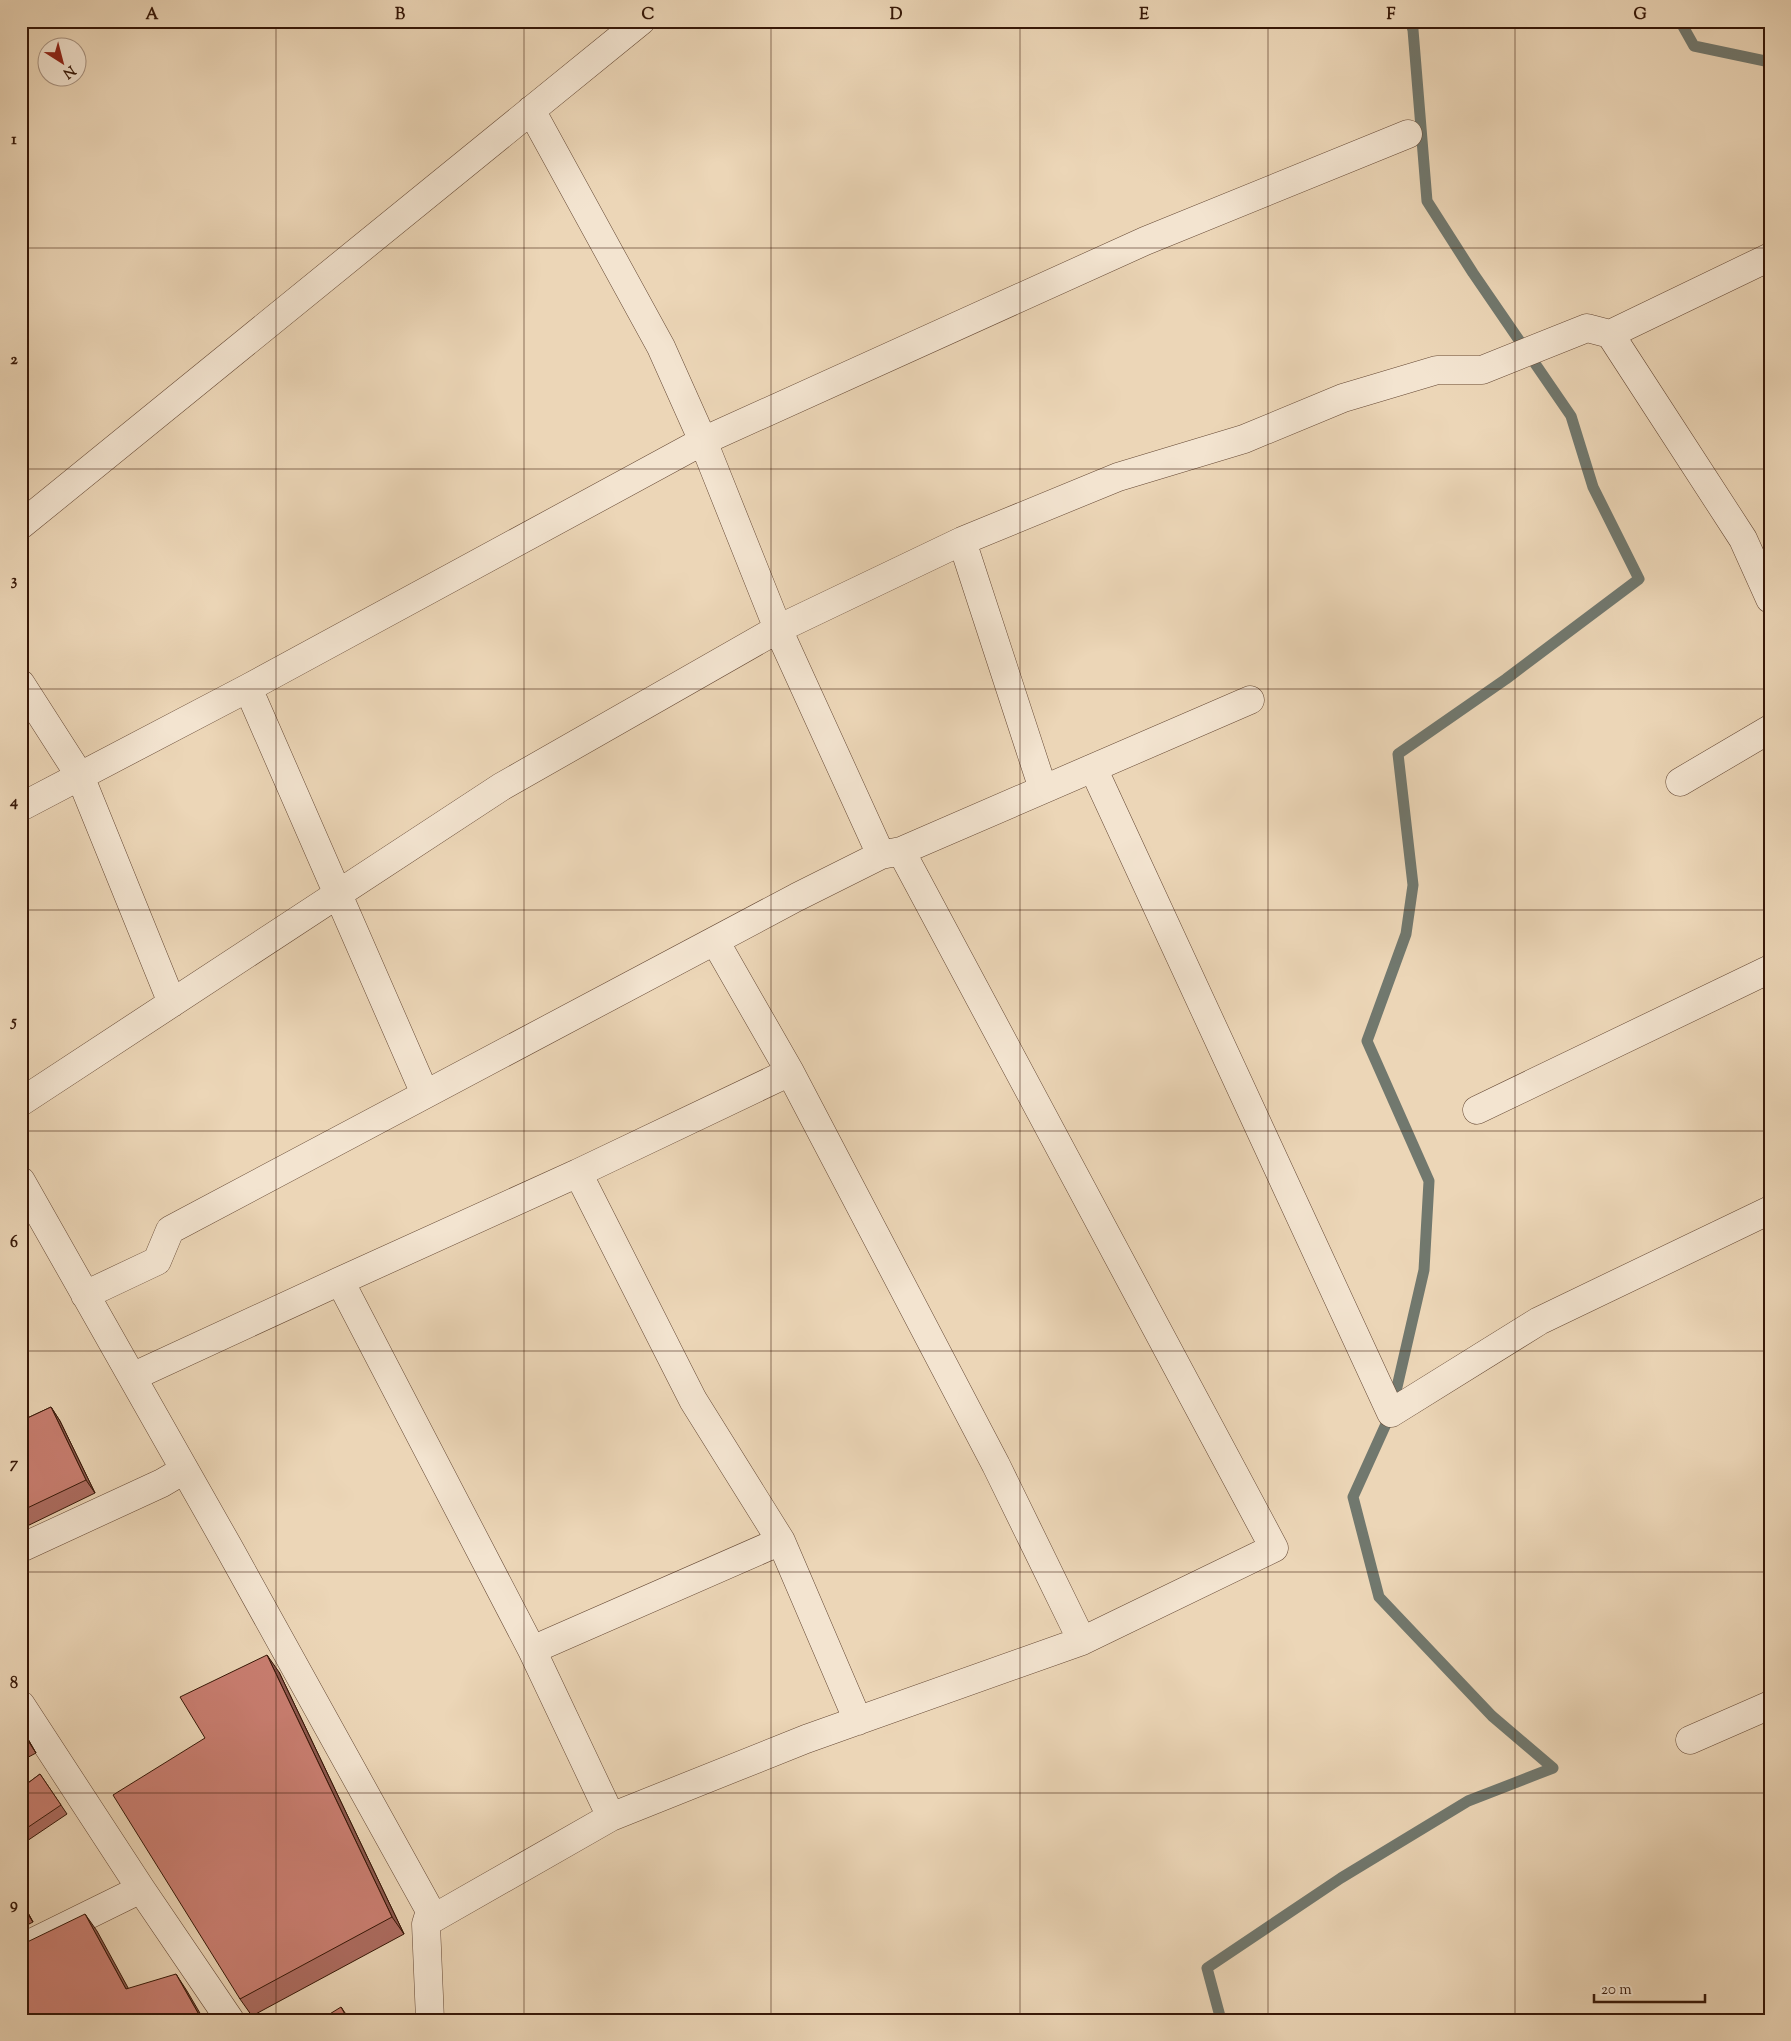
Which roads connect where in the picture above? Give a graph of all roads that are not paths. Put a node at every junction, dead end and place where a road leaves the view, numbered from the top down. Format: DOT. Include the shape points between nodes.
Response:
graph roads {
  1 [pos="641,21"];
  2 [pos="531,110"];
  3 [pos="1408,134"];
  4 [pos="1770,257"];
  5 [pos="1598,331"];
  6 [pos="703,441"];
  7 [pos="21,525"];
  8 [pos="962,541"];
  9 [pos="1770,599"];
  10 [pos="778,629"];
  11 [pos="21,684"];
  12 [pos="248,688"];
  13 [pos="1250,700"];
  14 [pos="1770,729"];
  15 [pos="1093,768"];
  16 [pos="80,776"];
  17 [pos="1680,782"];
  18 [pos="1043,789"];
  19 [pos="21,807"];
  20 [pos="891,853"];
  21 [pos="337,894"];
  22 [pos="715,941"];
  23 [pos="1770,969"];
  24 [pos="172,1002"];
  25 [pos="790,1072"];
  26 [pos="425,1094"];
  27 [pos="21,1102"];
  28 [pos="1477,1110"];
  29 [pos="578,1173"];
  30 [pos="21,1182"];
  31 [pos="1770,1210"];
  32 [pos="340,1281"];
  33 [pos="85,1294"];
  34 [pos="132,1377"];
  35 [pos="184,1470"];
  36 [pos="781,1540"];
  37 [pos="21,1548"];
  38 [pos="1082,1641"];
  39 [pos="532,1650"];
  40 [pos="21,1705"];
  41 [pos="1770,1705"];
  42 [pos="858,1721"];
  43 [pos="1690,1740"];
  44 [pos="611,1816"];
  45 [pos="141,1889"];
  46 [pos="430,1911"];
  47 [pos="21,1948"];
  48 [pos="230,2020"];
  49 [pos="430,2020"];
  1 -- 2 [label="street"];
  2 -- 6 [label="street" via="661,347"];
  2 -- 7 [label="street"];
  3 -- 6 [label="street" via="1145,241"];
  4 -- 5 [label="street"];
  5 -- 8 [label="street" via="1482,370 1438,370 1343,398 1244,439 1118,477"];
  5 -- 9 [label="street" via="1743,539"];
  6 -- 10 [label="street"];
  6 -- 12 [label="street"];
  8 -- 10 [label="street"];
  8 -- 18 [label="street"];
  10 -- 20 [label="street"];
  10 -- 21 [label="street" via="501,787"];
  11 -- 16 [label="street"];
  12 -- 16 [label="street"];
  12 -- 21 [label="street"];
  13 -- 15 [label="street"];
  14 -- 17 [label="street"];
  15 -- 18 [label="street"];
  15 -- 31 [label="street" via="1391,1413 1539,1321"];
  16 -- 19 [label="street"];
  16 -- 24 [label="street"];
  18 -- 20 [label="street"];
  20 -- 22 [label="street" via="797,896"];
  20 -- 38 [label="street" via="1274,1548"];
  21 -- 24 [label="street"];
  21 -- 26 [label="street"];
  22 -- 25 [label="street"];
  22 -- 26 [label="street"];
  23 -- 28 [label="street"];
  24 -- 27 [label="street"];
  25 -- 29 [label="street"];
  25 -- 38 [label="street" via="996,1465"];
  26 -- 33 [label="street" via="170,1230 156,1261"];
  29 -- 32 [label="street"];
  29 -- 36 [label="street" via="693,1400"];
  30 -- 33 [label="street"];
  32 -- 34 [label="street"];
  32 -- 39 [label="street"];
  33 -- 34 [label="street"];
  34 -- 35 [label="street"];
  35 -- 37 [label="street"];
  35 -- 46 [label="street"];
  36 -- 39 [label="street"];
  36 -- 42 [label="street"];
  38 -- 42 [label="street"];
  39 -- 44 [label="street"];
  40 -- 45 [label="street"];
  41 -- 43 [label="street"];
  42 -- 44 [label="street"];
  44 -- 46 [label="street" via="434,1918"];
  45 -- 47 [label="street"];
  45 -- 48 [label="street"];
  46 -- 49 [label="street" via="426,1924"];
}
